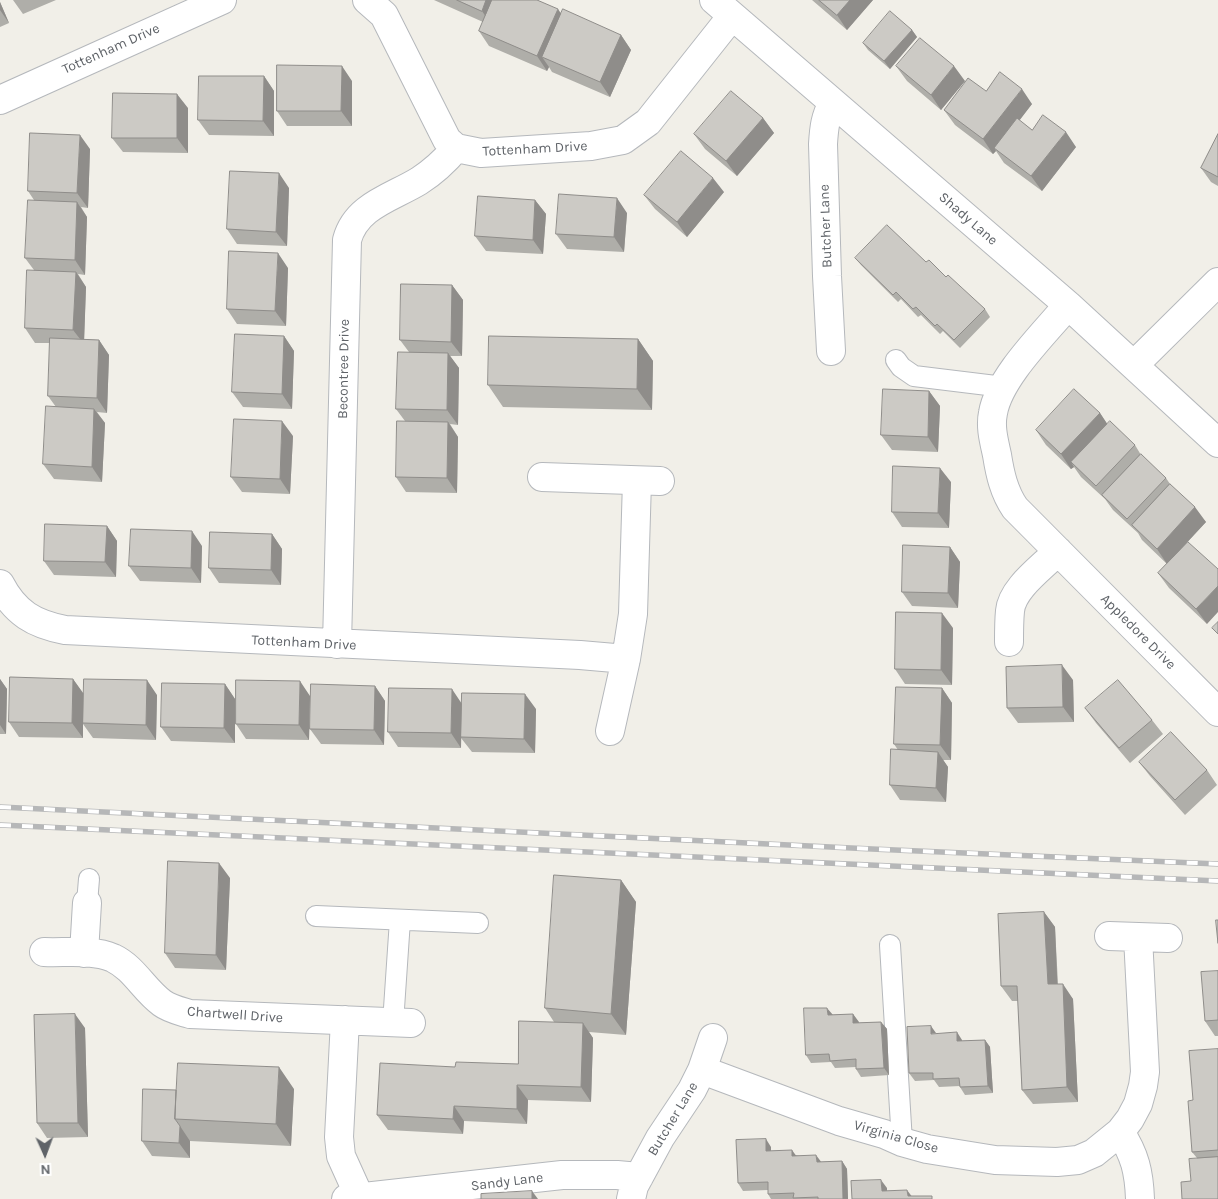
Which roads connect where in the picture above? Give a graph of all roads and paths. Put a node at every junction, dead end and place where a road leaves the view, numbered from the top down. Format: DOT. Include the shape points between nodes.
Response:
graph roads {
  1 [pos="222,0"];
  2 [pos="367,0"];
  3 [pos="188,6"];
  4 [pos="723,8"];
  5 [pos="0,100"];
  6 [pos="834,103"];
  7 [pos="456,148"];
  8 [pos="1218,282"];
  9 [pos="1068,305"];
  10 [pos="831,351"];
  11 [pos="896,360"];
  12 [pos="1134,365"];
  13 [pos="1004,387"];
  14 [pos="1218,443"];
  15 [pos="542,477"];
  16 [pos="1058,552"];
  17 [pos="0,584"];
  18 [pos="1009,642"];
  19 [pos="337,644"];
  20 [pos="626,659"];
  21 [pos="1218,712"];
  22 [pos="610,731"];
  23 [pos="88,891"];
  24 [pos="316,916"];
  25 [pos="400,920"];
  26 [pos="478,923"];
  27 [pos="1110,936"];
  28 [pos="1138,937"];
  29 [pos="1168,938"];
  30 [pos="890,945"];
  31 [pos="44,952"];
  32 [pos="84,953"];
  33 [pos="345,1020"];
  34 [pos="402,1023"];
  35 [pos="713,1038"];
  36 [pos="702,1070"];
  37 [pos="1120,1132"];
  38 [pos="902,1142"];
  39 [pos="635,1188"];
  40 [pos="353,1198"];
  41 [pos="1140,1199"];
  1 -- 3 [label="street, Tottenham Drive"];
  2 -- 7 [label="street" via="384,15 441,130"];
  3 -- 5 [label="street, Tottenham Drive"];
  4 -- 6 [label="street, Shady Lane"];
  4 -- 7 [label="street, Tottenham Drive" via="648,122 623,140 513,152 481,153"];
  6 -- 9 [label="street, Shady Lane"];
  6 -- 10 [label="street, Butcher Lane" via="824,123 823,144"];
  7 -- 19 [label="street, Becontree Drive" via="438,167 418,181 369,208 353,224 347,240"];
  8 -- 12 [label="street"];
  9 -- 12 [label="street, Shady Lane"];
  9 -- 13 [label="street, Appledore Drive" via="1017,365"];
  11 -- 13 [label="lane" via="901,368 914,376"];
  12 -- 14 [label="street, Shady Lane"];
  13 -- 16 [label="street, Appledore Drive" via="992,421 1004,488 1014,508"];
  15 -- 20 [label="street" via="649,481"];
  16 -- 18 [label="street" via="1019,589 1013,599"];
  16 -- 21 [label="street, Appledore Drive"];
  17 -- 19 [label="street, Tottenham Drive" via="10,602 34,621 65,630"];
  19 -- 20 [label="street, Tottenham Drive"];
  20 -- 22 [label="street"];
  23 -- 32 [label="street"];
  24 -- 25 [label="lane"];
  25 -- 26 [label="lane"];
  25 -- 34 [label="lane"];
  27 -- 28 [label="street"];
  28 -- 29 [label="street"];
  28 -- 37 [label="street, Virginia Close" via="1145,1072 1138,1104"];
  30 -- 38 [label="lane"];
  31 -- 32 [label="street, Chartwell Drive"];
  32 -- 33 [label="street, Chartwell Drive" via="103,954 115,959 173,1010 208,1015"];
  33 -- 34 [label="street, Chartwell Drive"];
  33 -- 40 [label="street" via="339,1137"];
  35 -- 36 [label="street, Butcher Lane"];
  36 -- 38 [label="street, Virginia Close"];
  36 -- 39 [label="street, Butcher Lane" via="660,1138"];
  37 -- 38 [label="street, Virginia Close" via="1094,1153 1078,1160 1057,1162 994,1160"];
  37 -- 41 [label="street" via="1137,1167"];
  39 -- 40 [label="street, Sandy Lane" via="617,1175 562,1175"];
}
